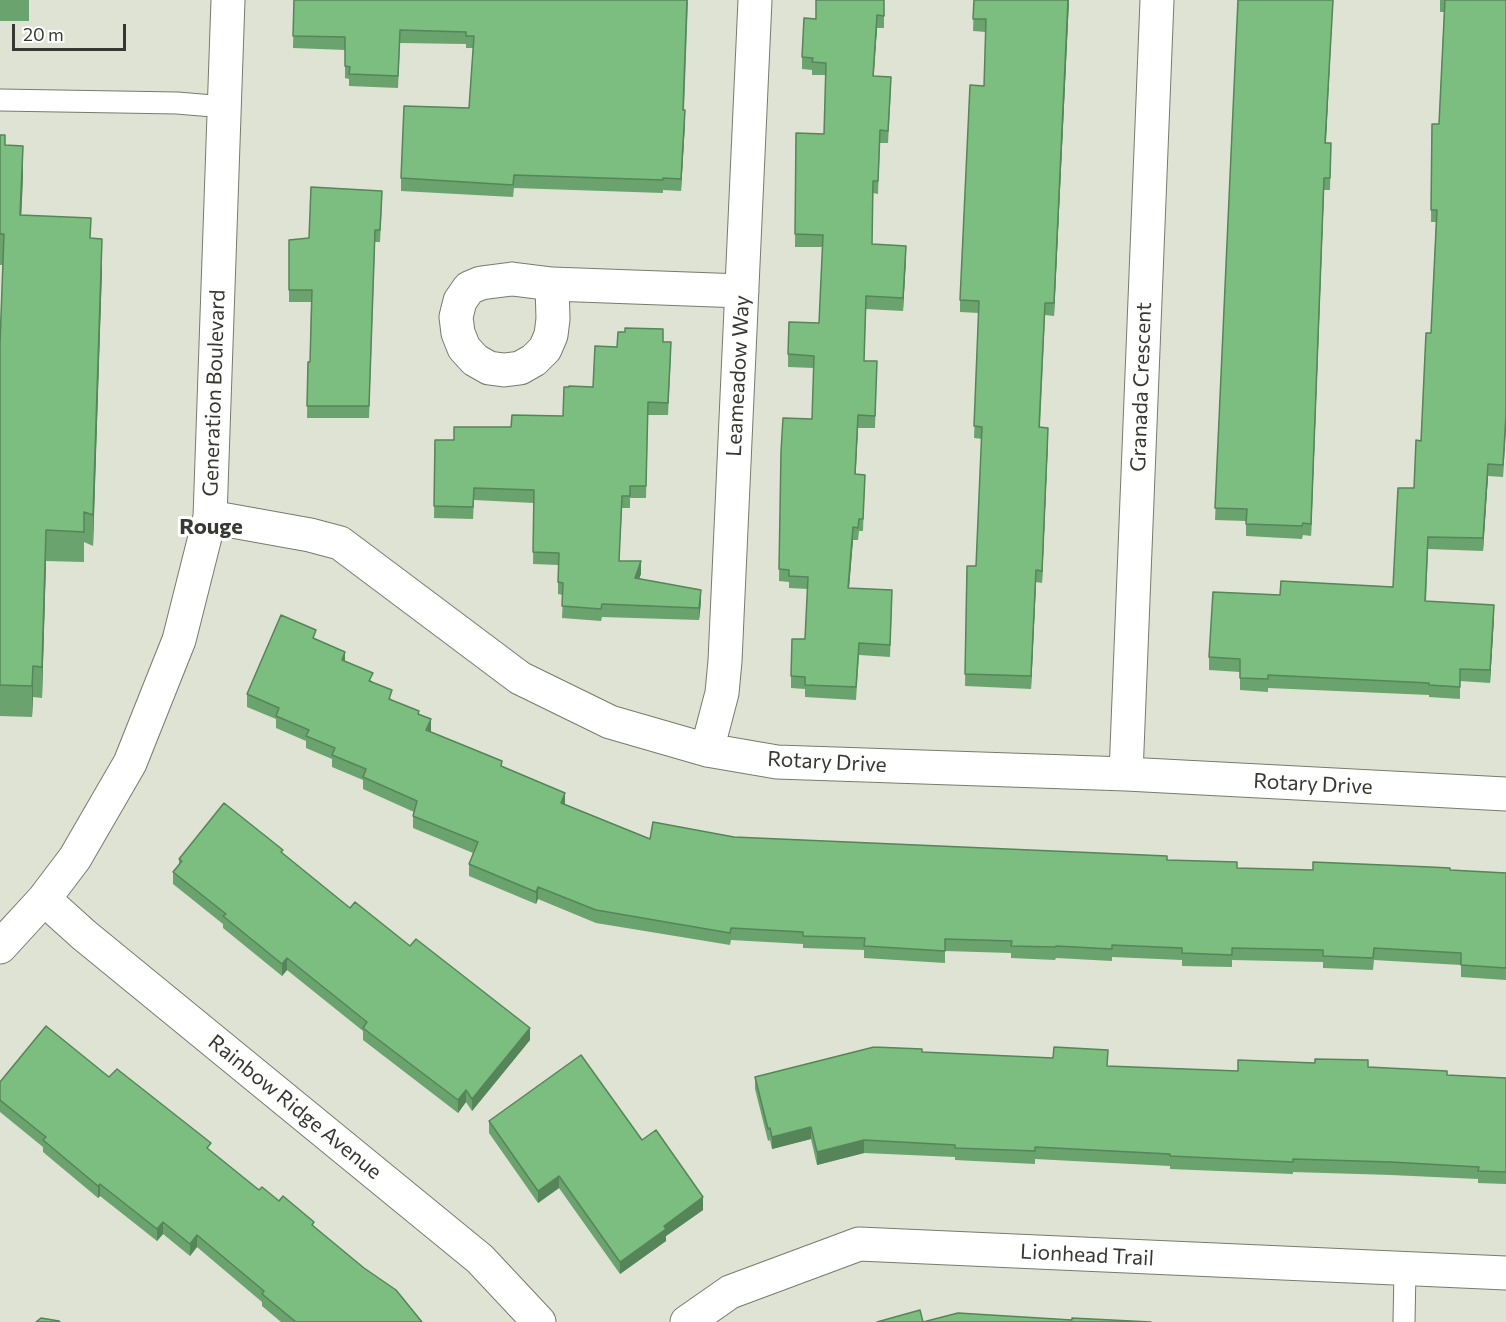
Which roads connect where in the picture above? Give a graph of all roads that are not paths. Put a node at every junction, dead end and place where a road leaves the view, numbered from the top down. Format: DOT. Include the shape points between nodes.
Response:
graph roads {
  1 [pos="228,0"];
  2 [pos="755,0"];
  3 [pos="1157,0"];
  4 [pos="0,100"];
  5 [pos="225,107"];
  6 [pos="552,284"];
  7 [pos="742,291"];
  8 [pos="210,517"];
  9 [pos="707,750"];
  10 [pos="1126,774"];
  11 [pos="1506,794"];
  12 [pos="44,899"];
  13 [pos="0,946"];
  14 [pos="1405,1270"];
  15 [pos="1506,1273"];
  16 [pos="539,1322"];
  17 [pos="687,1322"];
  18 [pos="1404,1322"];
  1 -- 5 [label="street, Generation Boulevard"];
  2 -- 7 [label="street, Leameadow Way"];
  3 -- 10 [label="street, Granada Crescent"];
  4 -- 5 [label="lane"];
  5 -- 8 [label="street, Generation Boulevard"];
  6 -- 7 [label="street"];
  7 -- 9 [label="street, Leameadow Way" via="725,661 722,693"];
  8 -- 9 [label="street, Rotary Drive" via="340,543 520,678 610,722"];
  8 -- 12 [label="street, Generation Boulevard" via="179,640 130,763 86,842"];
  9 -- 10 [label="street, Rotary Drive" via="777,762"];
  10 -- 11 [label="street, Rotary Drive"];
  12 -- 13 [label="street, Generation Boulevard"];
  12 -- 16 [label="street, Rainbow Ridge Avenue" via="480,1258"];
  14 -- 15 [label="street, Lionhead Trail"];
  14 -- 17 [label="street, Lionhead Trail" via="859,1244 730,1292"];
  14 -- 18 [label="lane"];
}
